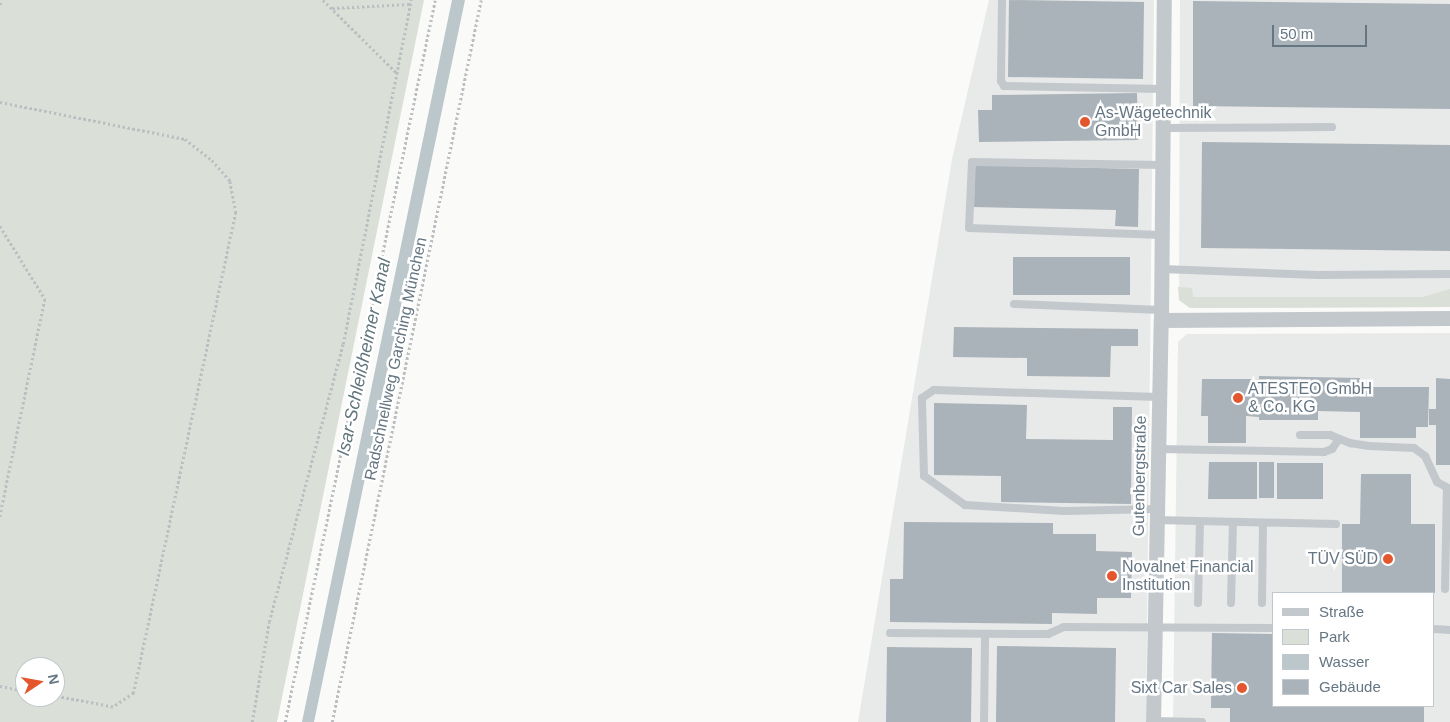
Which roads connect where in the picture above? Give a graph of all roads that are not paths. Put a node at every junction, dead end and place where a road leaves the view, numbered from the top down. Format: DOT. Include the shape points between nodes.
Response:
graph roads {
  1 [pos="1002,0"];
  2 [pos="1164,0"];
  3 [pos="1163,89"];
  4 [pos="1332,127"];
  5 [pos="1163,128"];
  6 [pos="1162,165"];
  7 [pos="1162,235"];
  8 [pos="1162,269"];
  9 [pos="1450,274"];
  10 [pos="1014,304"];
  11 [pos="1161,315"];
  12 [pos="1450,318"];
  13 [pos="1159,397"];
  14 [pos="1300,435"];
  15 [pos="1339,439"];
  16 [pos="1158,449"];
  17 [pos="1448,489"];
  18 [pos="1157,515"];
  19 [pos="1200,522"];
  20 [pos="1233,522"];
  21 [pos="1263,523"];
  22 [pos="1336,524"];
  23 [pos="1445,589"];
  24 [pos="1198,603"];
  25 [pos="1231,603"];
  26 [pos="1262,603"];
  27 [pos="1272,628"];
  28 [pos="1154,629"];
  29 [pos="1435,629"];
  30 [pos="1450,630"];
  31 [pos="890,633"];
  32 [pos="985,634"];
  33 [pos="984,722"];
  34 [pos="1153,722"];
  35 [pos="1202,722"];
  1 -- 3 [label="lane" via="1001,81 1004,86 1010,89"];
  2 -- 3 [label="street, Gutenbergstraße"];
  3 -- 5 [label="street, Gutenbergstraße"];
  4 -- 5 [label="lane"];
  5 -- 6 [label="street, Gutenbergstraße"];
  6 -- 7 [label="street, Gutenbergstraße"];
  6 -- 7 [label="lane" via="972,162 969,228"];
  7 -- 8 [label="street, Gutenbergstraße"];
  8 -- 9 [label="lane" via="1318,275"];
  8 -- 11 [label="street, Gutenbergstraße"];
  10 -- 11 [label="lane"];
  11 -- 12 [label="street"];
  11 -- 13 [label="street, Gutenbergstraße"];
  13 -- 16 [label="street, Gutenbergstraße"];
  13 -- 18 [label="lane" via="934,390 922,398 924,476 965,505"];
  14 -- 15 [label="lane" via="1330,435"];
  15 -- 16 [label="lane" via="1332,450 1324,452"];
  15 -- 17 [label="lane" via="1369,446 1414,448 1425,456 1438,482"];
  16 -- 18 [label="street, Gutenbergstraße"];
  17 -- 23 [label="lane"];
  18 -- 19 [label="lane"];
  18 -- 28 [label="street, Gutenbergstraße"];
  19 -- 20 [label="lane"];
  19 -- 24 [label="lane"];
  20 -- 21 [label="lane"];
  20 -- 25 [label="lane"];
  21 -- 22 [label="lane"];
  21 -- 26 [label="lane"];
  27 -- 28 [label="lane"];
  28 -- 32 [label="lane" via="1064,628 1048,634"];
  28 -- 34 [label="street, Gutenbergstraße"];
  29 -- 30 [label="lane"];
  31 -- 32 [label="lane"];
  32 -- 33 [label="lane"];
  34 -- 35 [label="lane"];
}
